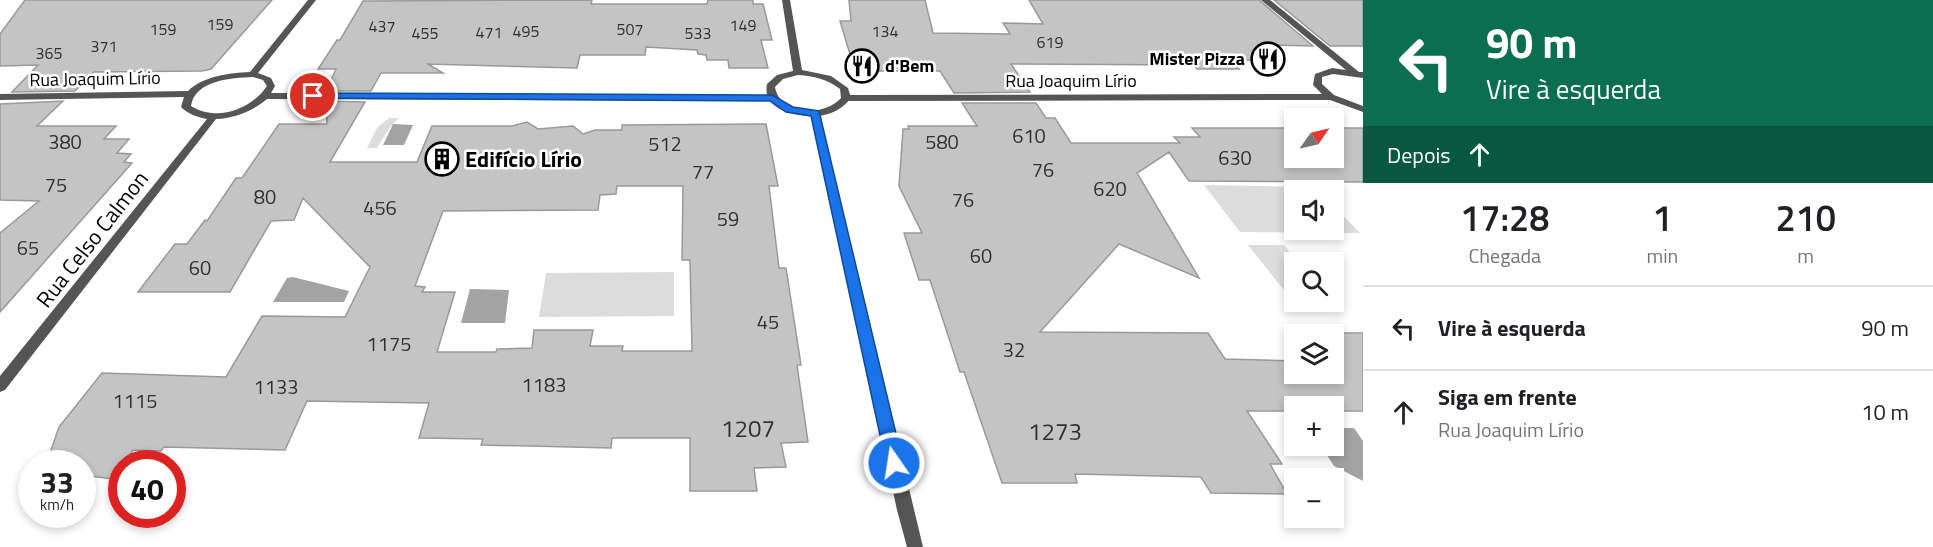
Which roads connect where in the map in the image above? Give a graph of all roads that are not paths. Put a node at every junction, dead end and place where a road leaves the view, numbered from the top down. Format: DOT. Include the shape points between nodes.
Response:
graph roads {
  1 [pos="312,0"];
  2 [pos="786,0"];
  3 [pos="1265,0"];
  4 [pos="798,72"];
  5 [pos="253,74"];
  6 [pos="1359,74"];
  7 [pos="190,94"];
  8 [pos="267,96"];
  9 [pos="0,97"];
  10 [pos="1331,97"];
  11 [pos="772,98"];
  12 [pos="846,98"];
  13 [pos="1363,109"];
  14 [pos="815,113"];
  15 [pos="214,116"];
  16 [pos="0,386"];
  17 [pos="915,547"];
  1 -- 5 [label="street"];
  2 -- 4 [label="street"];
  3 -- 6 [label="street"];
  4 -- 11 [label="street" via="780,77 770,87"];
  4 -- 12 [label="street" via="833,79 844,88"];
  5 -- 7 [label="street" via="207,82"];
  5 -- 8 [label="street" via="267,78 271,86"];
  6 -- 10 [label="street" via="1332,71 1318,76 1317,85"];
  7 -- 9 [label="street, Rua Joaquim Lírio"];
  7 -- 15 [label="street" via="186,107"];
  8 -- 11 [label="street"];
  8 -- 15 [label="street" via="245,110"];
  10 -- 12 [label="street, Rua Joaquim Lírio"];
  10 -- 13 [label="street"];
  11 -- 14 [label="street" via="790,109"];
  12 -- 14 [label="street" via="836,108"];
  14 -- 17 [label="street"];
  15 -- 16 [label="street, Rua Celso Calmon"];
}
